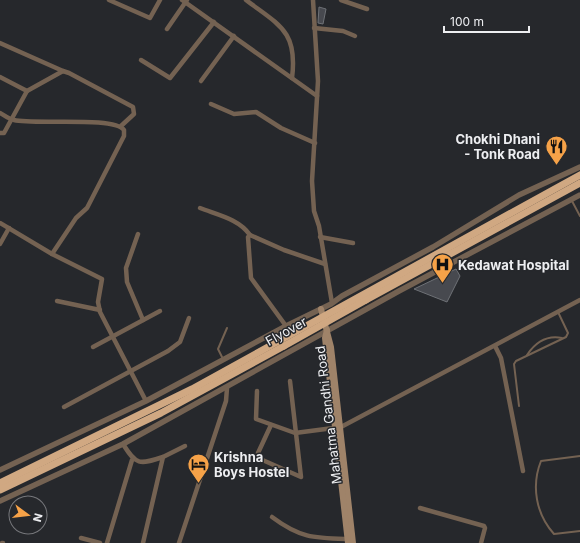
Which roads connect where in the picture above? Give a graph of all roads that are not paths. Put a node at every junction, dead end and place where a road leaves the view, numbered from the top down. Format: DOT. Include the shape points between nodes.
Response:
graph roads {
  1 [pos="109,0"];
  2 [pos="160,0"];
  3 [pos="246,0"];
  4 [pos="313,0"];
  5 [pos="341,0"];
  6 [pos="185,1"];
  7 [pos="367,8"];
  8 [pos="214,22"];
  9 [pos="314,28"];
  10 [pos="167,29"];
  11 [pos="234,36"];
  12 [pos="356,36"];
  13 [pos="0,43"];
  14 [pos="141,60"];
  15 [pos="63,71"];
  16 [pos="0,77"];
  17 [pos="292,78"];
  18 [pos="201,81"];
  19 [pos="27,91"];
  20 [pos="317,96"];
  21 [pos="211,104"];
  22 [pos="0,113"];
  23 [pos="13,120"];
  24 [pos="121,126"];
  25 [pos="0,133"];
  26 [pos="315,143"];
  27 [pos="580,167"];
  28 [pos="580,175"];
  29 [pos="580,184"];
  30 [pos="580,195"];
  31 [pos="571,200"];
  32 [pos="200,208"];
  33 [pos="580,216"];
  34 [pos="0,222"];
  35 [pos="8,228"];
  36 [pos="138,234"];
  37 [pos="250,235"];
  38 [pos="320,237"];
  39 [pos="353,243"];
  40 [pos="0,244"];
  41 [pos="52,254"];
  42 [pos="325,264"];
  43 [pos="580,300"];
  44 [pos="57,301"];
  45 [pos="332,303"];
  46 [pos="100,310"];
  47 [pos="160,311"];
  48 [pos="557,311"];
  49 [pos="322,312"];
  50 [pos="189,318"];
  51 [pos="143,320"];
  52 [pos="286,326"];
  53 [pos="227,328"];
  54 [pos="327,330"];
  55 [pos="114,336"];
  56 [pos="563,338"];
  57 [pos="495,346"];
  58 [pos="93,347"];
  59 [pos="526,356"];
  60 [pos="223,360"];
  61 [pos="130,373"];
  62 [pos="290,381"];
  63 [pos="227,388"];
  64 [pos="256,391"];
  65 [pos="146,401"];
  66 [pos="519,406"];
  67 [pos="64,408"];
  68 [pos="271,424"];
  69 [pos="338,428"];
  70 [pos="295,433"];
  71 [pos="123,444"];
  72 [pos="185,446"];
  73 [pos="580,456"];
  74 [pos="163,457"];
  75 [pos="132,460"];
  76 [pos="0,470"];
  77 [pos="523,471"];
  78 [pos="0,482"];
  79 [pos="0,490"];
  80 [pos="0,501"];
  81 [pos="420,508"];
  82 [pos="272,517"];
  83 [pos="580,531"];
  84 [pos="81,538"];
  85 [pos="347,541"];
  86 [pos="100,543"];
  87 [pos="107,543"];
  88 [pos="143,543"];
  89 [pos="179,543"];
  90 [pos="353,543"];
  91 [pos="481,543"];
  1 -- 2 [label="street" via="150,18"];
  3 -- 17 [label="street" via="284,30 294,60"];
  4 -- 9 [label="street"];
  5 -- 7 [label="street"];
  6 -- 8 [label="street"];
  6 -- 10 [label="street"];
  8 -- 11 [label="street"];
  8 -- 14 [label="street" via="170,78"];
  9 -- 12 [label="street" via="337,29"];
  9 -- 20 [label="street"];
  11 -- 17 [label="street"];
  11 -- 18 [label="street"];
  13 -- 15 [label="street"];
  15 -- 19 [label="street"];
  15 -- 24 [label="street" via="133,107 134,114"];
  16 -- 19 [label="street"];
  17 -- 20 [label="street"];
  19 -- 23 [label="street"];
  20 -- 26 [label="street"];
  21 -- 26 [label="street" via="230,114 256,112 281,128"];
  22 -- 23 [label="street"];
  23 -- 24 [label="street" via="97,122"];
  23 -- 25 [label="street" via="4,133"];
  24 -- 41 [label="street" via="124,136 87,208 76,218"];
  26 -- 38 [label="street" via="312,181 314,211"];
  27 -- 45 [label="street" via="519,195 478,221"];
  28 -- 49 [label="highway"];
  29 -- 79 [label="highway, Flyover, bridge" via="161,413"];
  30 -- 31 [label="street"];
  31 -- 33 [label="lane"];
  31 -- 54 [label="street"];
  32 -- 37 [label="street" via="236,222"];
  34 -- 35 [label="street"];
  35 -- 40 [label="street"];
  35 -- 41 [label="street"];
  36 -- 51 [label="street" via="126,268 127,282"];
  37 -- 42 [label="street"];
  37 -- 52 [label="street" via="250,278"];
  38 -- 39 [label="street"];
  38 -- 42 [label="street"];
  41 -- 46 [label="street" via="102,279 98,302"];
  42 -- 45 [label="street"];
  43 -- 48 [label="street"];
  44 -- 46 [label="street"];
  45 -- 49 [label="street"];
  46 -- 55 [label="street"];
  47 -- 51 [label="street"];
  48 -- 56 [label="lane" via="568,333"];
  48 -- 57 [label="street"];
  49 -- 52 [label="street"];
  49 -- 54 [label="main road, Mahatma Gandhi Road"];
  49 -- 78 [label="highway" via="159,406"];
  50 -- 61 [label="street" via="180,342"];
  51 -- 55 [label="street"];
  52 -- 60 [label="street"];
  53 -- 60 [label="lane" via="218,349"];
  54 -- 63 [label="street"];
  54 -- 69 [label="main road, Mahatma Gandhi Road" via="331,347"];
  55 -- 58 [label="street"];
  55 -- 61 [label="street"];
  56 -- 59 [label="lane"];
  56 -- 59 [label="lane" via="545,339 536,344"];
  57 -- 69 [label="street"];
  57 -- 77 [label="street" via="500,358"];
  59 -- 66 [label="lane" via="514,364"];
  60 -- 65 [label="street"];
  61 -- 65 [label="street"];
  61 -- 67 [label="street"];
  62 -- 70 [label="street"];
  63 -- 71 [label="street"];
  63 -- 89 [label="street" via="226,401"];
  64 -- 68 [label="street" via="256,419"];
  65 -- 76 [label="street"];
  68 -- 70 [label="street"];
  68 -- 70 [label="street" via="258,458 300,477 302,472"];
  69 -- 70 [label="street"];
  69 -- 85 [label="main road, Mahatma Gandhi Road"];
  69 -- 90 [label="main road, Mahatma Gandhi Road"];
  71 -- 75 [label="street"];
  71 -- 80 [label="street"];
  72 -- 74 [label="street"];
  73 -- 83 [label="lane" via="541,461 535,492 544,523 554,534"];
  74 -- 75 [label="street" via="146,463"];
  74 -- 88 [label="street"];
  75 -- 87 [label="street"];
  81 -- 91 [label="street" via="484,526"];
  82 -- 85 [label="street" via="287,528 306,536"];
  84 -- 86 [label="street"];
}
